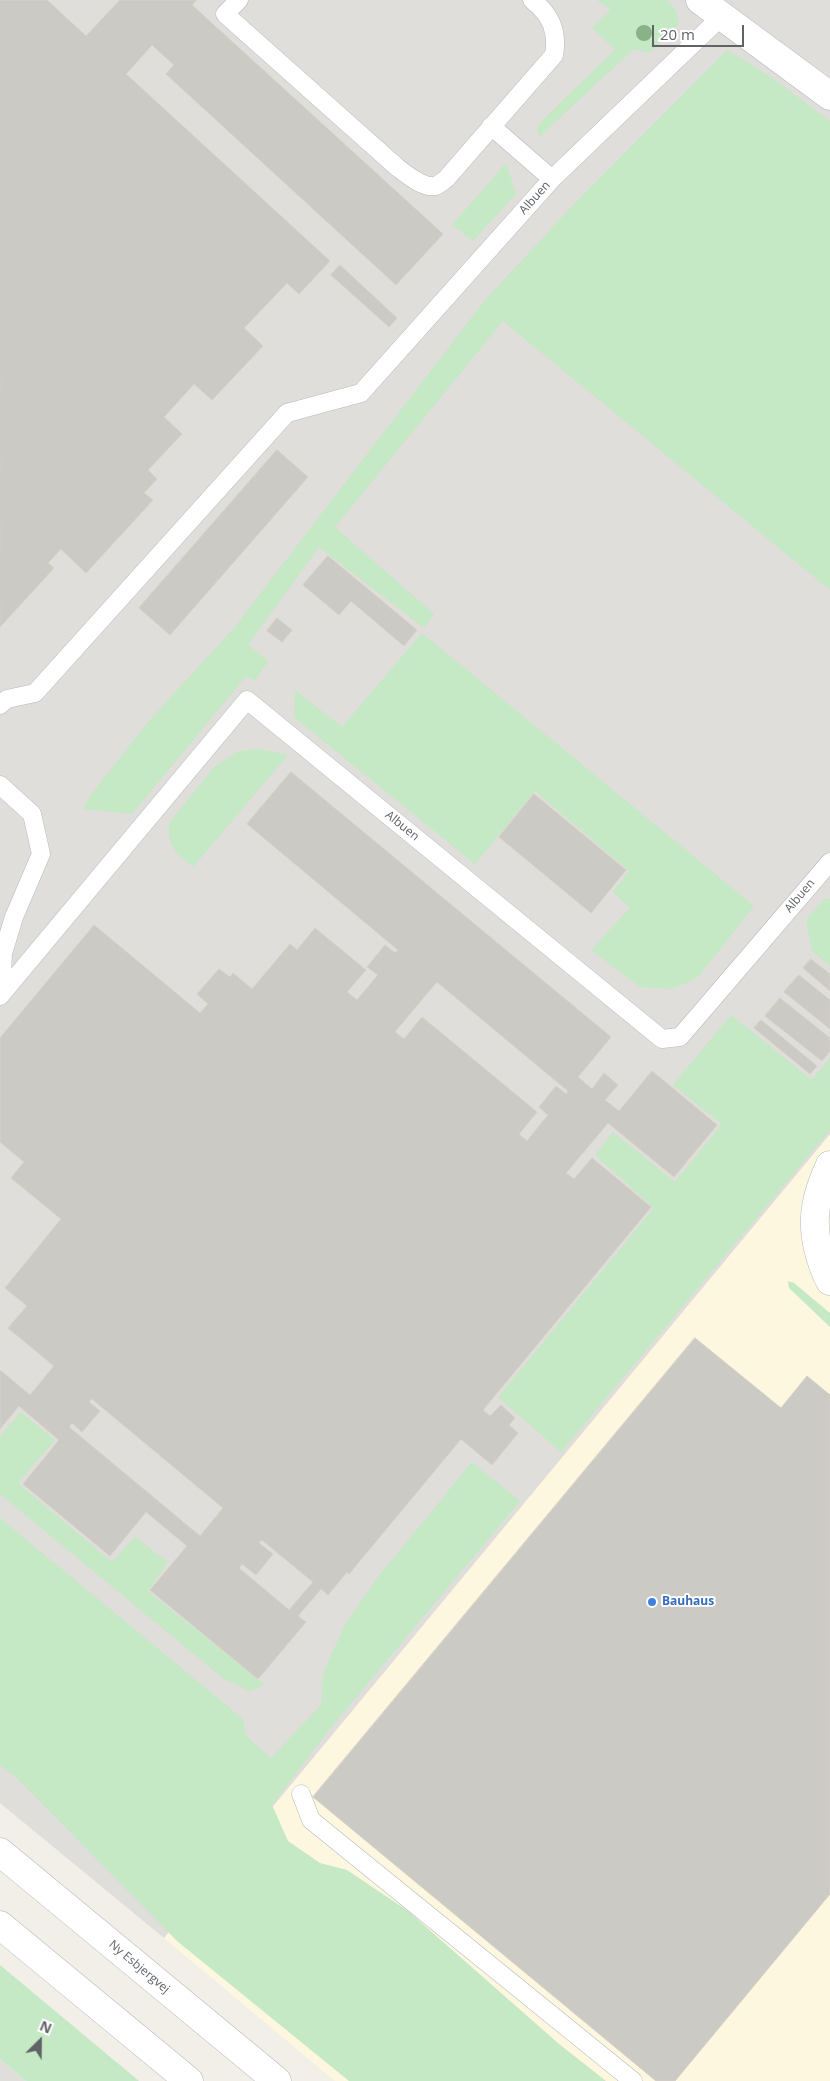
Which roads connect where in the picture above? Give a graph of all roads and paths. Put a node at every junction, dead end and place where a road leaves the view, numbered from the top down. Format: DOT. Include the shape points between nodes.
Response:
graph roads {
  1 [pos="239,0"];
  2 [pos="532,0"];
  3 [pos="700,0"];
  4 [pos="722,16"];
  5 [pos="830,96"];
  6 [pos="492,126"];
  7 [pos="552,179"];
  8 [pos="0,705"];
  9 [pos="0,785"];
  10 [pos="830,862"];
  11 [pos="1,996"];
  12 [pos="830,1166"];
  13 [pos="829,1277"];
  14 [pos="301,1794"];
  15 [pos="0,1852"];
  16 [pos="0,1925"];
  17 [pos="189,2081"];
  18 [pos="277,2081"];
  19 [pos="633,2081"];
  1 -- 6 [label="lane" via="225,14 414,180 436,186 446,179"];
  2 -- 6 [label="lane" via="549,16 554,27 554,55"];
  3 -- 4 [label="street"];
  4 -- 5 [label="street"];
  4 -- 7 [label="lane, Albuen"];
  6 -- 7 [label="lane"];
  7 -- 8 [label="lane, Albuen" via="361,393 287,413 35,693 7,698"];
  9 -- 11 [label="lane" via="32,814 41,854 6,944"];
  10 -- 11 [label="lane, Albuen" via="680,1037 662,1040 247,700"];
  12 -- 13 [label="street" via="814,1216 815,1238"];
  14 -- 19 [label="lane" via="311,1820"];
  15 -- 18 [label="street, Ny Esbjergvej"];
  16 -- 17 [label="street"];
}
